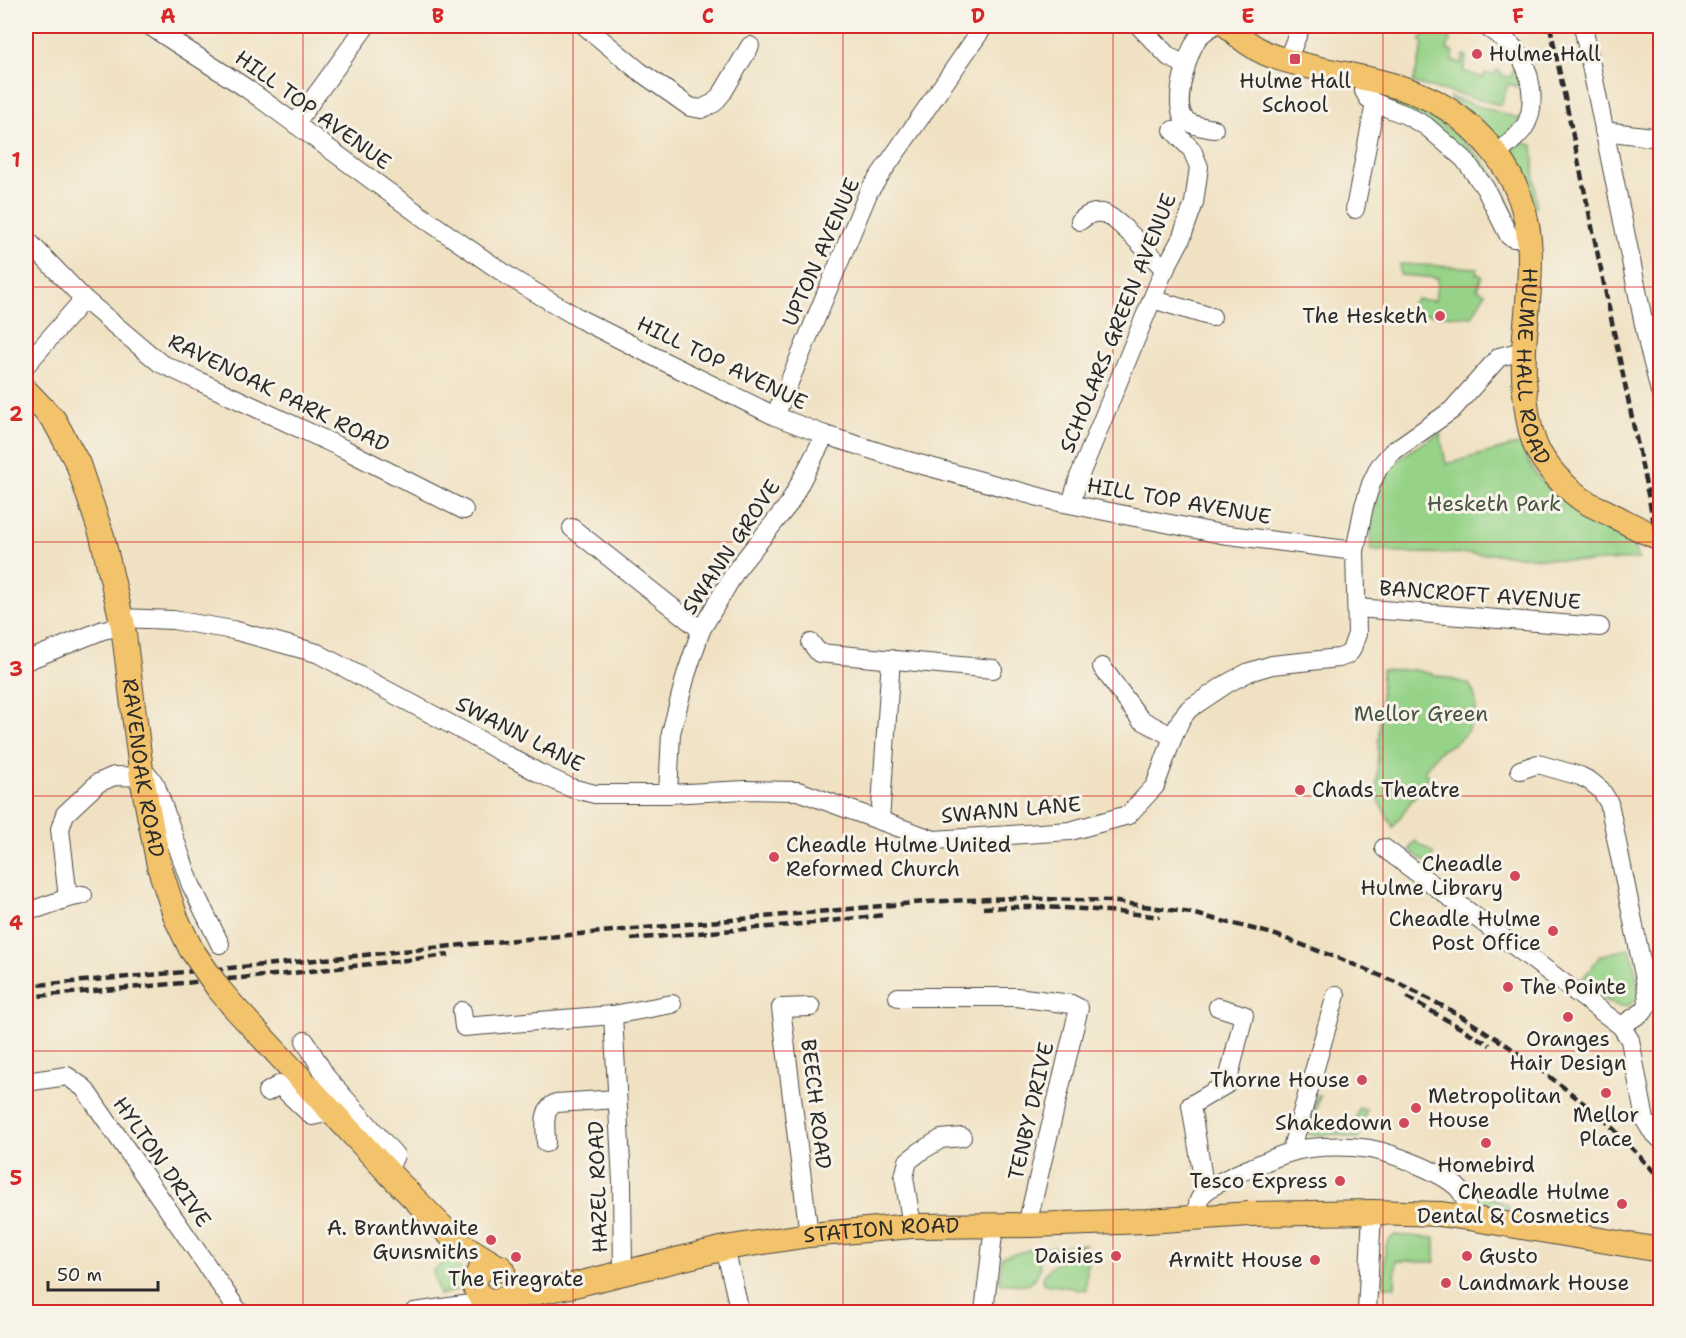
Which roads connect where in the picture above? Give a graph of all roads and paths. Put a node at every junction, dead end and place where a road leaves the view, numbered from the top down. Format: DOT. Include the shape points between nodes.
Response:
graph roads {
  1 [pos="150,26"];
  2 [pos="366,26"];
  3 [pos="984,26"];
  4 [pos="1139,26"];
  5 [pos="1213,26"];
  6 [pos="1228,26"];
  7 [pos="1300,26"];
  8 [pos="1486,26"];
  9 [pos="1583,26"];
  10 [pos="596,29"];
  11 [pos="750,46"];
  12 [pos="1287,61"];
  13 [pos="1186,65"];
  14 [pos="1364,79"];
  15 [pos="1375,103"];
  16 [pos="295,124"];
  17 [pos="1214,129"];
  18 [pos="1173,130"];
  19 [pos="1604,131"];
  20 [pos="1660,138"];
  21 [pos="1497,154"];
  22 [pos="1355,209"];
  23 [pos="1080,221"];
  24 [pos="1530,237"];
  25 [pos="26,239"];
  26 [pos="1165,270"];
  27 [pos="84,299"];
  28 [pos="1152,299"];
  29 [pos="1212,317"];
  30 [pos="1654,342"];
  31 [pos="1523,351"];
  32 [pos="26,365"];
  33 [pos="26,391"];
  34 [pos="1660,391"];
  35 [pos="775,416"];
  36 [pos="825,435"];
  37 [pos="1071,504"];
  38 [pos="464,510"];
  39 [pos="572,528"];
  40 [pos="1660,538"];
  41 [pos="1355,551"];
  42 [pos="1356,608"];
  43 [pos="122,622"];
  44 [pos="1600,627"];
  45 [pos="701,630"];
  46 [pos="811,643"];
  47 [pos="891,659"];
  48 [pos="26,661"];
  49 [pos="1102,667"];
  50 [pos="993,669"];
  51 [pos="1173,737"];
  52 [pos="1520,770"];
  53 [pos="142,778"];
  54 [pos="668,794"];
  55 [pos="880,821"];
  56 [pos="1384,848"];
  57 [pos="39,908"];
  58 [pos="220,944"];
  59 [pos="1336,995"];
  60 [pos="898,996"];
  61 [pos="672,1004"];
  62 [pos="811,1007"];
  63 [pos="1218,1007"];
  64 [pos="462,1011"];
  65 [pos="613,1015"];
  66 [pos="1622,1026"];
  67 [pos="305,1041"];
  68 [pos="26,1082"];
  69 [pos="267,1092"];
  70 [pos="617,1100"];
  71 [pos="332,1112"];
  72 [pos="962,1137"];
  73 [pos="1660,1139"];
  74 [pos="546,1143"];
  75 [pos="1291,1151"];
  76 [pos="388,1172"];
  77 [pos="1205,1191"];
  78 [pos="1372,1212"];
  79 [pos="1196,1218"];
  80 [pos="1469,1218"];
  81 [pos="1027,1225"];
  82 [pos="912,1226"];
  83 [pos="994,1226"];
  84 [pos="809,1235"];
  85 [pos="456,1241"];
  86 [pos="724,1248"];
  87 [pos="1660,1250"];
  88 [pos="504,1271"];
  89 [pos="623,1273"];
  90 [pos="570,1286"];
  91 [pos="482,1296"];
  92 [pos="239,1312"];
  93 [pos="418,1312"];
  94 [pos="740,1312"];
  95 [pos="984,1312"];
  96 [pos="1367,1312"];
  1 -- 16 [label="street, HILL TOP AVENUE"];
  2 -- 16 [label="street"];
  3 -- 35 [label="street, UPTON AVENUE" via="869,191"];
  4 -- 13 [label="street" via="1169,57"];
  5 -- 13 [label="street" via="1196,41"];
  6 -- 12 [label="main road, HULME HALL ROAD" via="1261,52"];
  7 -- 12 [label="street"];
  8 -- 21 [label="street" via="1523,60 1530,92 1528,121"];
  9 -- 19 [label="street"];
  10 -- 11 [label="street" via="639,71 690,107 701,109 714,103 723,92"];
  12 -- 14 [label="main road, HULME HALL ROAD"];
  13 -- 17 [label="street" via="1180,109 1185,119 1195,125"];
  14 -- 15 [label="street" via="1364,91"];
  14 -- 21 [label="main road, HULME HALL ROAD" via="1422,95 1452,112"];
  15 -- 22 [label="street"];
  15 -- 24 [label="street, HULME HALL ROAD" via="1426,126 1444,141 1474,171 1509,236"];
  16 -- 35 [label="street, HILL TOP AVENUE" via="511,278 582,320"];
  18 -- 26 [label="street, SCHOLARS GREEN AVENUE" via="1192,150 1199,167 1194,203"];
  19 -- 20 [label="street"];
  19 -- 30 [label="street"];
  21 -- 24 [label="main road, HULME HALL ROAD" via="1521,198"];
  23 -- 26 [label="street" via="1088,214 1104,213"];
  24 -- 31 [label="main road, HULME HALL ROAD" via="1530,295"];
  25 -- 27 [label="street, RAVENOAK PARK ROAD"];
  26 -- 28 [label="street, SCHOLARS GREEN AVENUE"];
  27 -- 32 [label="street"];
  27 -- 38 [label="street, RAVENOAK PARK ROAD" via="160,363"];
  28 -- 29 [label="street"];
  28 -- 37 [label="street, SCHOLARS GREEN AVENUE"];
  30 -- 34 [label="street"];
  31 -- 40 [label="main road, HULME HALL ROAD" via="1525,398 1537,448 1546,464 1581,498"];
  31 -- 41 [label="street, SWANN LANE" via="1499,357 1452,410 1392,452 1379,467 1364,506"];
  33 -- 43 [label="main road, RAVENOAK ROAD" via="54,420 78,464 102,536"];
  35 -- 36 [label="street, HILL TOP AVENUE"];
  36 -- 37 [label="street, HILL TOP AVENUE"];
  36 -- 45 [label="street, SWANN GROVE" via="789,504 737,569"];
  37 -- 41 [label="street, HILL TOP AVENUE" via="1221,534"];
  39 -- 45 [label="street"];
  41 -- 42 [label="street, SWANN LANE"];
  42 -- 44 [label="street, BANCROFT AVENUE"];
  42 -- 51 [label="street, SWANN LANE" via="1357,634 1347,655 1272,665 1250,672 1189,709"];
  43 -- 48 [label="street, SWANN LANE"];
  43 -- 53 [label="main road, RAVENOAK ROAD"];
  43 -- 54 [label="street, SWANN LANE" via="173,620 233,630 317,653 571,788 595,794"];
  45 -- 54 [label="street, SWANN GROVE" via="670,733"];
  46 -- 47 [label="street" via="819,653"];
  47 -- 50 [label="street"];
  47 -- 55 [label="street"];
  49 -- 51 [label="street" via="1140,719"];
  51 -- 55 [label="street, SWANN LANE" via="1155,786 1128,815 1070,831 934,840"];
  52 -- 66 [label="street" via="1538,764 1580,776 1601,790 1609,803 1648,1004"];
  53 -- 57 [label="street" via="114,776 98,783 65,814 60,829 76,896"];
  53 -- 58 [label="street" via="150,777 156,786 191,885"];
  53 -- 71 [label="main road, RAVENOAK ROAD, bridge" via="159,866 191,949 233,1006"];
  54 -- 55 [label="street, SWANN LANE" via="798,791"];
  56 -- 66 [label="street"];
  59 -- 75 [label="street"];
  60 -- 81 [label="street, TENBY DRIVE" via="1016,997 1083,1008"];
  61 -- 65 [label="street"];
  62 -- 84 [label="street, BEECH ROAD" via="781,1008"];
  63 -- 77 [label="street" via="1244,1015 1227,1084 1191,1106"];
  64 -- 65 [label="street" via="464,1027"];
  65 -- 70 [label="street, HAZEL ROAD"];
  66 -- 73 [label="street" via="1630,1040 1645,1120"];
  67 -- 76 [label="street" via="327,1078 395,1155"];
  68 -- 92 [label="street, HYLTON DRIVE" via="67,1076 84,1088"];
  69 -- 71 [label="street" via="279,1085 312,1116"];
  70 -- 74 [label="street, HAZEL ROAD" via="551,1105 546,1116"];
  70 -- 89 [label="street, HAZEL ROAD"];
  71 -- 76 [label="main road, RAVENOAK ROAD"];
  72 -- 82 [label="street" via="941,1139 908,1161 904,1177"];
  75 -- 77 [label="street"];
  75 -- 80 [label="street" via="1370,1149 1413,1163 1459,1189 1467,1202"];
  76 -- 85 [label="main road, RAVENOAK ROAD"];
  77 -- 79 [label="street"];
  78 -- 79 [label="main road, STATION ROAD"];
  78 -- 80 [label="main road, STATION ROAD"];
  78 -- 96 [label="street"];
  79 -- 81 [label="main road, STATION ROAD"];
  80 -- 87 [label="main road, STATION ROAD"];
  81 -- 83 [label="main road, STATION ROAD"];
  82 -- 83 [label="main road, STATION ROAD"];
  82 -- 84 [label="main road, STATION ROAD"];
  83 -- 95 [label="street"];
  84 -- 86 [label="main road, STATION ROAD"];
  85 -- 88 [label="main road, RAVENOAK ROAD"];
  85 -- 91 [label="main road, RAVENOAK ROAD"];
  86 -- 89 [label="main road, STATION ROAD"];
  86 -- 94 [label="street"];
  88 -- 90 [label="main road, STATION ROAD" via="525,1280"];
  88 -- 91 [label="main road" via="488,1266 480,1270"];
  89 -- 90 [label="main road, STATION ROAD"];
  90 -- 91 [label="main road, STATION ROAD"];
  91 -- 93 [label="street" via="454,1298"];
}
